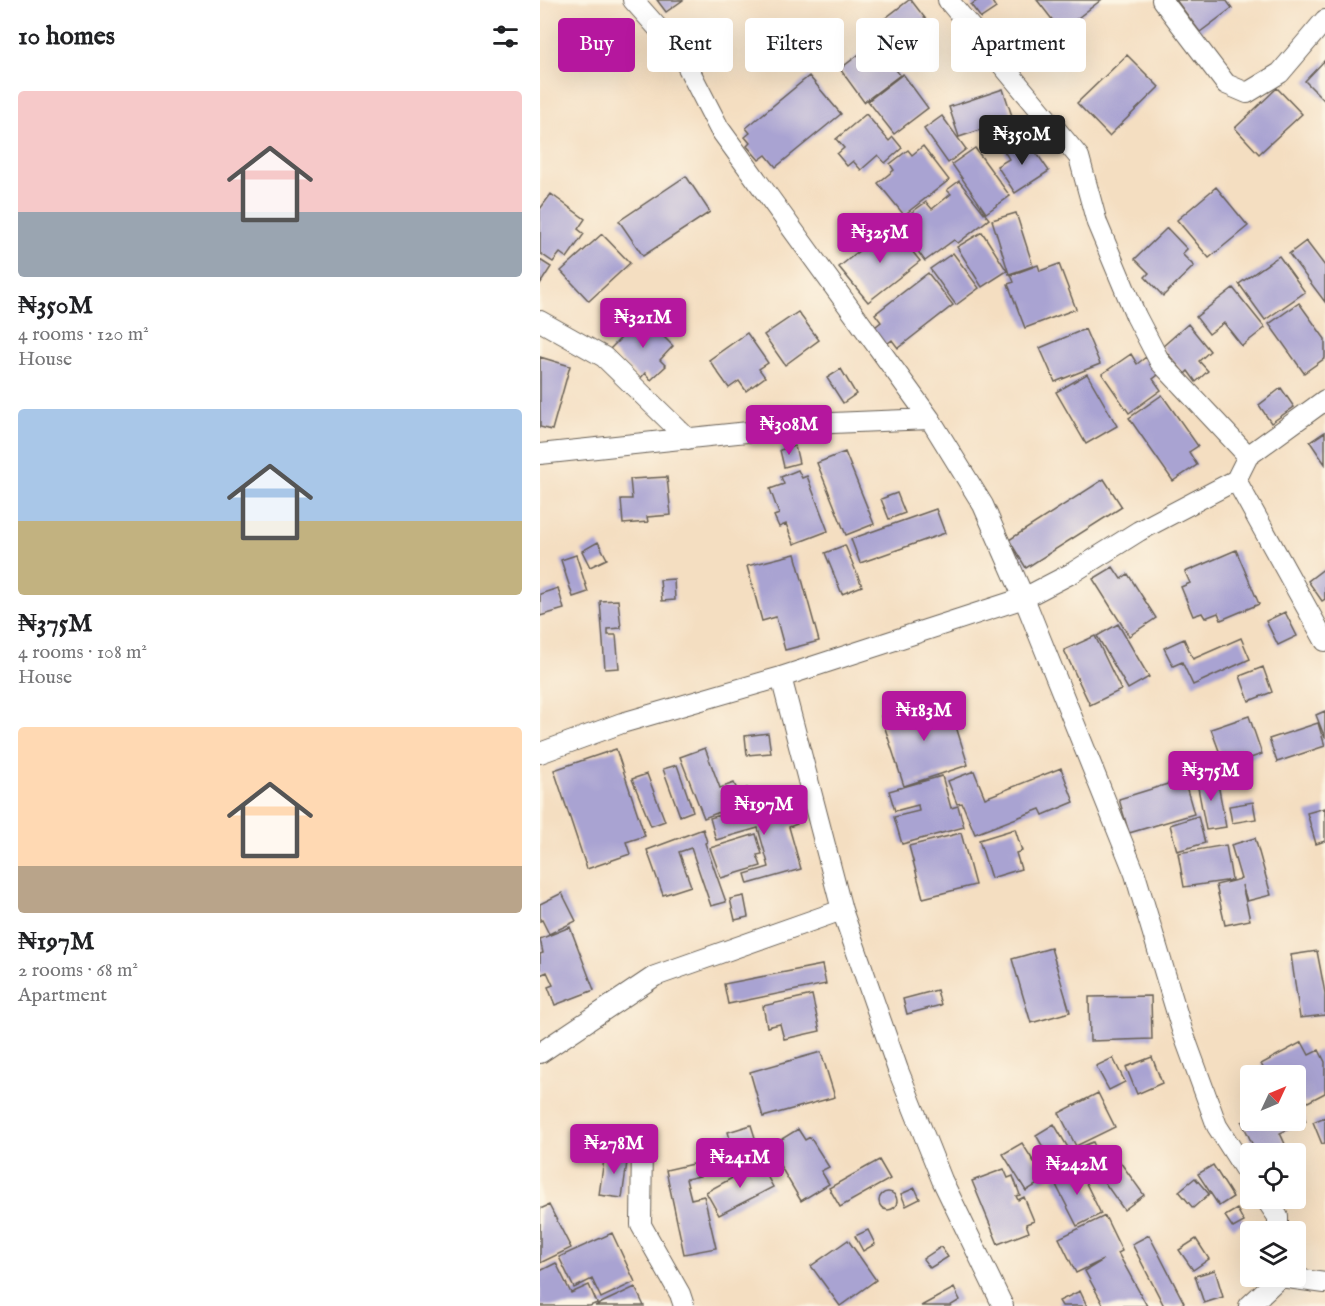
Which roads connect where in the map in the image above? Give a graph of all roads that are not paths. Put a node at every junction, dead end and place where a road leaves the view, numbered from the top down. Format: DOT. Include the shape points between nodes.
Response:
graph roads {
  1 [pos="633,0"];
  2 [pos="948,0"];
  3 [pos="1162,0"];
  4 [pos="1325,20"];
  5 [pos="540,321"];
  6 [pos="1325,400"];
  7 [pos="930,419"];
  8 [pos="688,439"];
  9 [pos="540,454"];
  10 [pos="1248,456"];
  11 [pos="1236,480"];
  12 [pos="1024,598"];
  13 [pos="1325,641"];
  14 [pos="781,677"];
  15 [pos="540,753"];
  16 [pos="843,910"];
  17 [pos="540,1053"];
  18 [pos="642,1142"];
  19 [pos="1240,1162"];
  20 [pos="1306,1280"];
  21 [pos="1325,1283"];
  22 [pos="1269,1287"];
  23 [pos="684,1306"];
  24 [pos="1003,1306"];
  25 [pos="1249,1306"];
  1 -- 7 [label="street" via="681,54 719,128"];
  2 -- 10 [label="street" via="1078,157 1097,223 1160,362"];
  3 -- 4 [label="street" via="1226,84 1247,93 1280,73"];
  5 -- 8 [label="street" via="604,357"];
  6 -- 10 [label="street"];
  7 -- 8 [label="street" via="832,423"];
  7 -- 12 [label="street" via="983,505"];
  8 -- 9 [label="street"];
  10 -- 11 [label="street"];
  11 -- 12 [label="street"];
  11 -- 13 [label="street"];
  12 -- 14 [label="street"];
  12 -- 19 [label="street" via="1135,874 1197,1074 1217,1126"];
  14 -- 15 [label="street" via="622,723"];
  14 -- 16 [label="street"];
  16 -- 17 [label="street" via="655,976"];
  16 -- 24 [label="street" via="898,1070 938,1169"];
  18 -- 23 [label="street" via="641,1225"];
  20 -- 21 [label="street"];
  22 -- 25 [label="street"];
}
